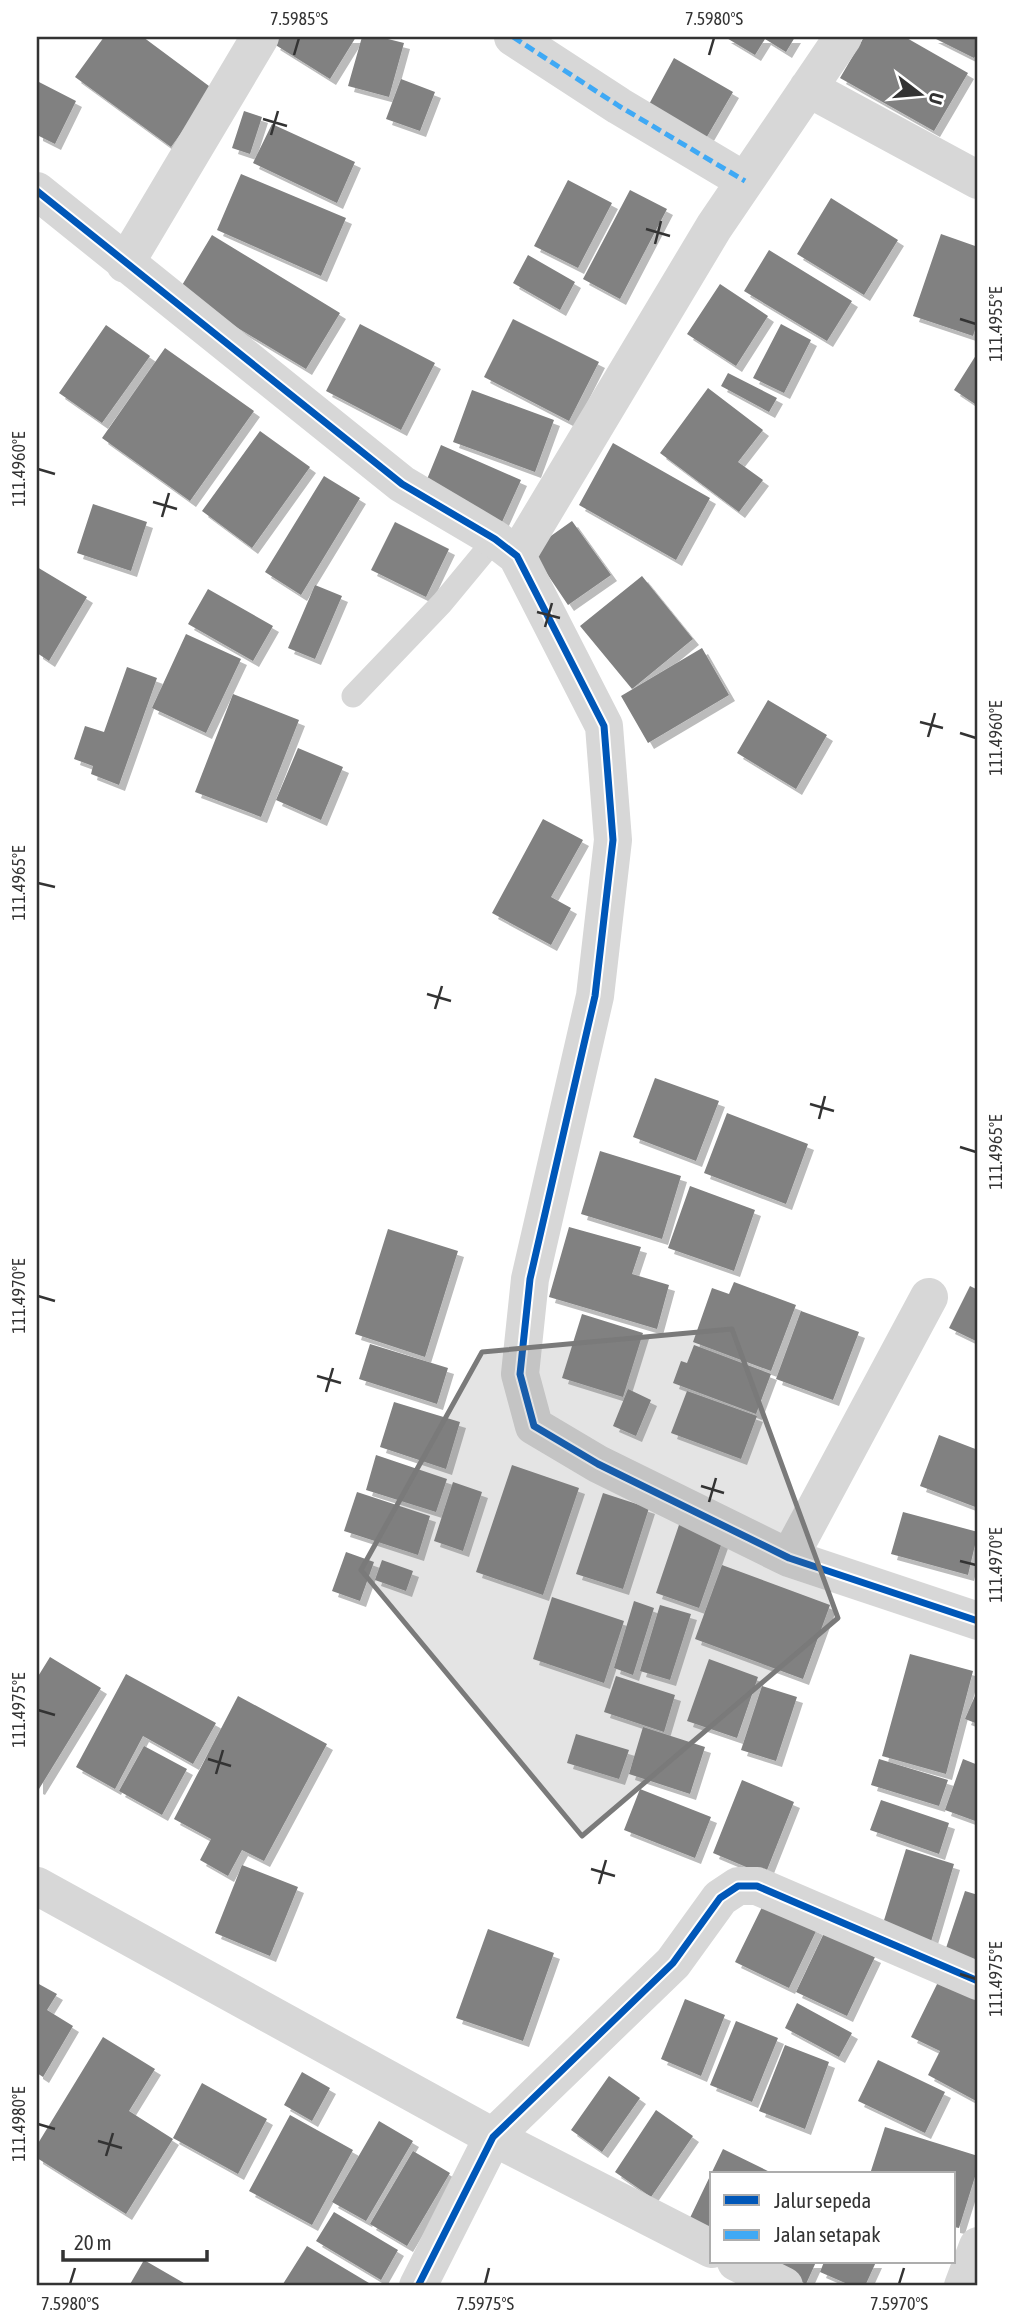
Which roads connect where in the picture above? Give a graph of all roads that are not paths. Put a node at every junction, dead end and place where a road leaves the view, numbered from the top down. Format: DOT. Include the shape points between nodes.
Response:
graph roads {
  1 [pos="260,37"];
  2 [pos="513,37"];
  3 [pos="843,37"];
  4 [pos="808,88"];
  5 [pos="978,180"];
  6 [pos="745,181"];
  7 [pos="37,191"];
  8 [pos="125,264"];
  9 [pos="506,548"];
  10 [pos="353,696"];
  11 [pos="929,1297"];
  12 [pos="789,1558"];
  13 [pos="978,1621"];
  14 [pos="37,1886"];
  15 [pos="978,1981"];
  16 [pos="493,2137"];
  17 [pos="978,2246"];
  18 [pos="710,2248"];
  19 [pos="740,2264"];
  20 [pos="418,2286"];
  21 [pos="784,2286"];
  22 [pos="963,2286"];
  1 -- 8 [label="street"];
  2 -- 6 [label="street"];
  3 -- 4 [label="street"];
  4 -- 5 [label="street"];
  4 -- 6 [label="street"];
  6 -- 9 [label="street"];
  7 -- 8 [label="street"];
  8 -- 9 [label="street" via="402,484"];
  9 -- 10 [label="lane" via="442,603"];
  9 -- 12 [label="street" via="604,726 613,839 595,996 530,1279 520,1374 534,1426 598,1464"];
  11 -- 12 [label="street"];
  12 -- 13 [label="street"];
  14 -- 16 [label="street"];
  15 -- 16 [label="street" via="757,1886 738,1886 720,1898 673,1963"];
  16 -- 18 [label="street"];
  16 -- 20 [label="street"];
  17 -- 22 [label="street"];
  19 -- 21 [label="street"];
}
